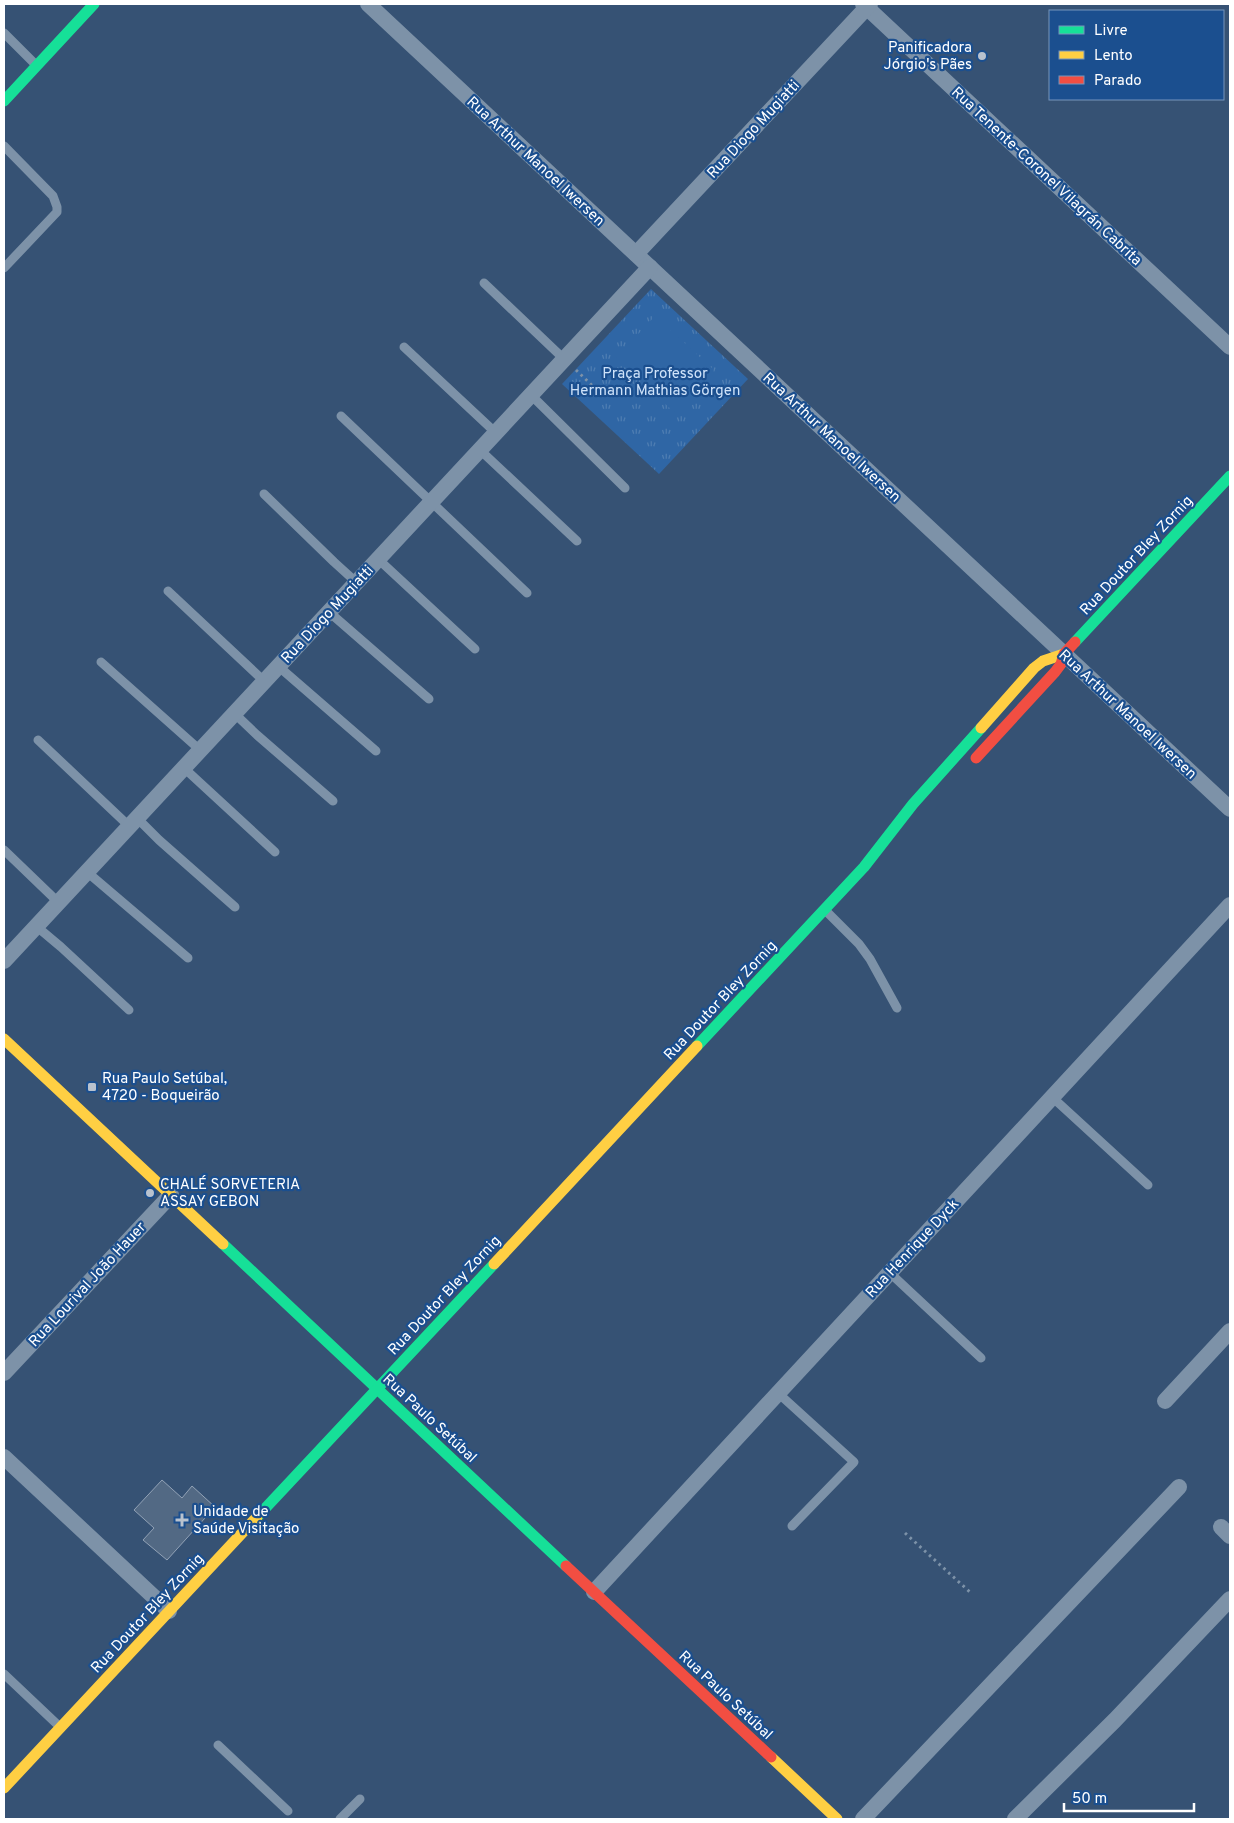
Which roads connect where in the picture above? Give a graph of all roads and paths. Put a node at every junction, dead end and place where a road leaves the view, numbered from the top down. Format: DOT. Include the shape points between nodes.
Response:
graph roads {
  1 [pos="94,4"];
  2 [pos="368,4"];
  3 [pos="867,5"];
  4 [pos="4,33"];
  5 [pos="36,65"];
  6 [pos="4,101"];
  7 [pos="4,146"];
  8 [pos="636,254"];
  9 [pos="650,267"];
  10 [pos="4,268"];
  11 [pos="484,283"];
  12 [pos="404,347"];
  13 [pos="1230,347"];
  14 [pos="564,359"];
  15 [pos="601,394"];
  16 [pos="531,396"];
  17 [pos="341,416"];
  18 [pos="496,433"];
  19 [pos="480,450"];
  20 [pos="1230,476"];
  21 [pos="625,488"];
  22 [pos="264,494"];
  23 [pos="432,502"];
  24 [pos="577,541"];
  25 [pos="378,559"];
  26 [pos="356,582"];
  27 [pos="168,591"];
  28 [pos="527,593"];
  29 [pos="329,612"];
  30 [pos="475,649"];
  31 [pos="1064,654"];
  32 [pos="101,662"];
  33 [pos="278,666"];
  34 [pos="264,681"];
  35 [pos="428,699"];
  36 [pos="234,713"];
  37 [pos="38,740"];
  38 [pos="200,750"];
  39 [pos="376,751"];
  40 [pos="184,768"];
  41 [pos="968,768"];
  42 [pos="333,801"];
  43 [pos="1230,809"];
  44 [pos="133,822"];
  45 [pos="901,838"];
  46 [pos="4,850"];
  47 [pos="275,852"];
  48 [pos="864,867"];
  49 [pos="87,872"];
  50 [pos="58,902"];
  51 [pos="1230,905"];
  52 [pos="235,907"];
  53 [pos="825,910"];
  54 [pos="36,926"];
  55 [pos="188,958"];
  56 [pos="4,961"];
  57 [pos="897,1008"];
  58 [pos="129,1010"];
  59 [pos="4,1039"];
  60 [pos="1052,1098"];
  61 [pos="1148,1185"];
  62 [pos="171,1195"];
  63 [pos="890,1273"];
  64 [pos="1230,1331"];
  65 [pos="981,1358"];
  66 [pos="4,1373"];
  67 [pos="377,1389"];
  68 [pos="778,1394"];
  69 [pos="1165,1401"];
  70 [pos="4,1457"];
  71 [pos="1180,1487"];
  72 [pos="792,1526"];
  73 [pos="905,1533"];
  74 [pos="594,1592"];
  75 [pos="970,1593"];
  76 [pos="1230,1599"];
  77 [pos="169,1611"];
  78 [pos="4,1674"];
  79 [pos="60,1727"];
  80 [pos="218,1745"];
  81 [pos="4,1788"];
  82 [pos="360,1799"];
  83 [pos="288,1810"];
  84 [pos="340,1819"];
  85 [pos="836,1819"];
  86 [pos="863,1819"];
  87 [pos="1015,1819"];
  1 -- 5 [label="street"];
  2 -- 8 [label="street, Rua Arthur Manoel Iwersen"];
  3 -- 8 [label="street, Rua Diogo Mugiatti"];
  3 -- 13 [label="street, Rua Tenente-Coronel Vilagrán Cabrita"];
  4 -- 5 [label="lane"];
  5 -- 6 [label="street"];
  7 -- 10 [label="lane" via="53,196 57,207 56,212"];
  8 -- 9 [label="street, Rua Arthur Manoel Iwersen"];
  9 -- 14 [label="street, Rua Diogo Mugiatti"];
  9 -- 31 [label="street, Rua Arthur Manoel Iwersen"];
  11 -- 14 [label="lane"];
  12 -- 18 [label="lane"];
  14 -- 15 [label="path"];
  14 -- 16 [label="street, Rua Diogo Mugiatti"];
  16 -- 18 [label="street, Rua Diogo Mugiatti"];
  16 -- 21 [label="lane"];
  17 -- 23 [label="lane"];
  18 -- 19 [label="street, Rua Diogo Mugiatti"];
  19 -- 23 [label="street, Rua Diogo Mugiatti"];
  19 -- 24 [label="lane"];
  20 -- 31 [label="street, Rua Doutor Bley Zornig"];
  22 -- 26 [label="lane"];
  23 -- 25 [label="street, Rua Diogo Mugiatti"];
  23 -- 28 [label="lane"];
  25 -- 26 [label="street, Rua Diogo Mugiatti"];
  25 -- 30 [label="lane"];
  26 -- 29 [label="street, Rua Diogo Mugiatti"];
  27 -- 34 [label="lane"];
  29 -- 33 [label="street, Rua Diogo Mugiatti"];
  29 -- 35 [label="lane"];
  31 -- 41 [label="street, Rua Doutor Bley Zornig" via="1055,672"];
  31 -- 43 [label="street, Rua Arthur Manoel Iwersen"];
  31 -- 48 [label="street, Rua Doutor Bley Zornig" via="1034,668 913,804"];
  32 -- 38 [label="lane"];
  33 -- 34 [label="street, Rua Diogo Mugiatti"];
  33 -- 39 [label="lane"];
  34 -- 36 [label="street, Rua Diogo Mugiatti"];
  36 -- 38 [label="street, Rua Diogo Mugiatti"];
  36 -- 42 [label="lane"];
  37 -- 44 [label="lane"];
  38 -- 40 [label="street, Rua Diogo Mugiatti"];
  40 -- 44 [label="street, Rua Diogo Mugiatti"];
  40 -- 47 [label="lane"];
  44 -- 49 [label="street, Rua Diogo Mugiatti"];
  44 -- 52 [label="lane" via="159,840"];
  45 -- 48 [label="street, Rua Doutor Bley Zornig"];
  46 -- 50 [label="lane"];
  48 -- 53 [label="street, Rua Doutor Bley Zornig"];
  49 -- 50 [label="street, Rua Diogo Mugiatti"];
  49 -- 55 [label="lane"];
  50 -- 54 [label="street, Rua Diogo Mugiatti"];
  51 -- 60 [label="street, Rua Henrique Dyck"];
  53 -- 57 [label="lane" via="859,944"];
  53 -- 67 [label="street, Rua Doutor Bley Zornig"];
  54 -- 56 [label="street, Rua Diogo Mugiatti"];
  54 -- 58 [label="lane"];
  59 -- 62 [label="street, Rua Paulo Setúbal"];
  60 -- 61 [label="lane"];
  60 -- 63 [label="street, Rua Henrique Dyck"];
  62 -- 66 [label="street, Rua Lourival João Hauer"];
  62 -- 67 [label="street, Rua Paulo Setúbal"];
  63 -- 65 [label="lane"];
  63 -- 68 [label="street, Rua Henrique Dyck"];
  64 -- 69 [label="street"];
  67 -- 74 [label="street, Rua Paulo Setúbal"];
  67 -- 77 [label="street, Rua Doutor Bley Zornig"];
  68 -- 72 [label="lane" via="854,1462"];
  68 -- 74 [label="street, Rua Henrique Dyck"];
  70 -- 77 [label="street"];
  71 -- 86 [label="street"];
  73 -- 75 [label="path"];
  74 -- 85 [label="street, Rua Paulo Setúbal"];
  76 -- 87 [label="street"];
  77 -- 79 [label="street, Rua Doutor Bley Zornig"];
  78 -- 79 [label="lane"];
  79 -- 81 [label="street, Rua Doutor Bley Zornig"];
  80 -- 83 [label="lane"];
  82 -- 84 [label="lane"];
}
